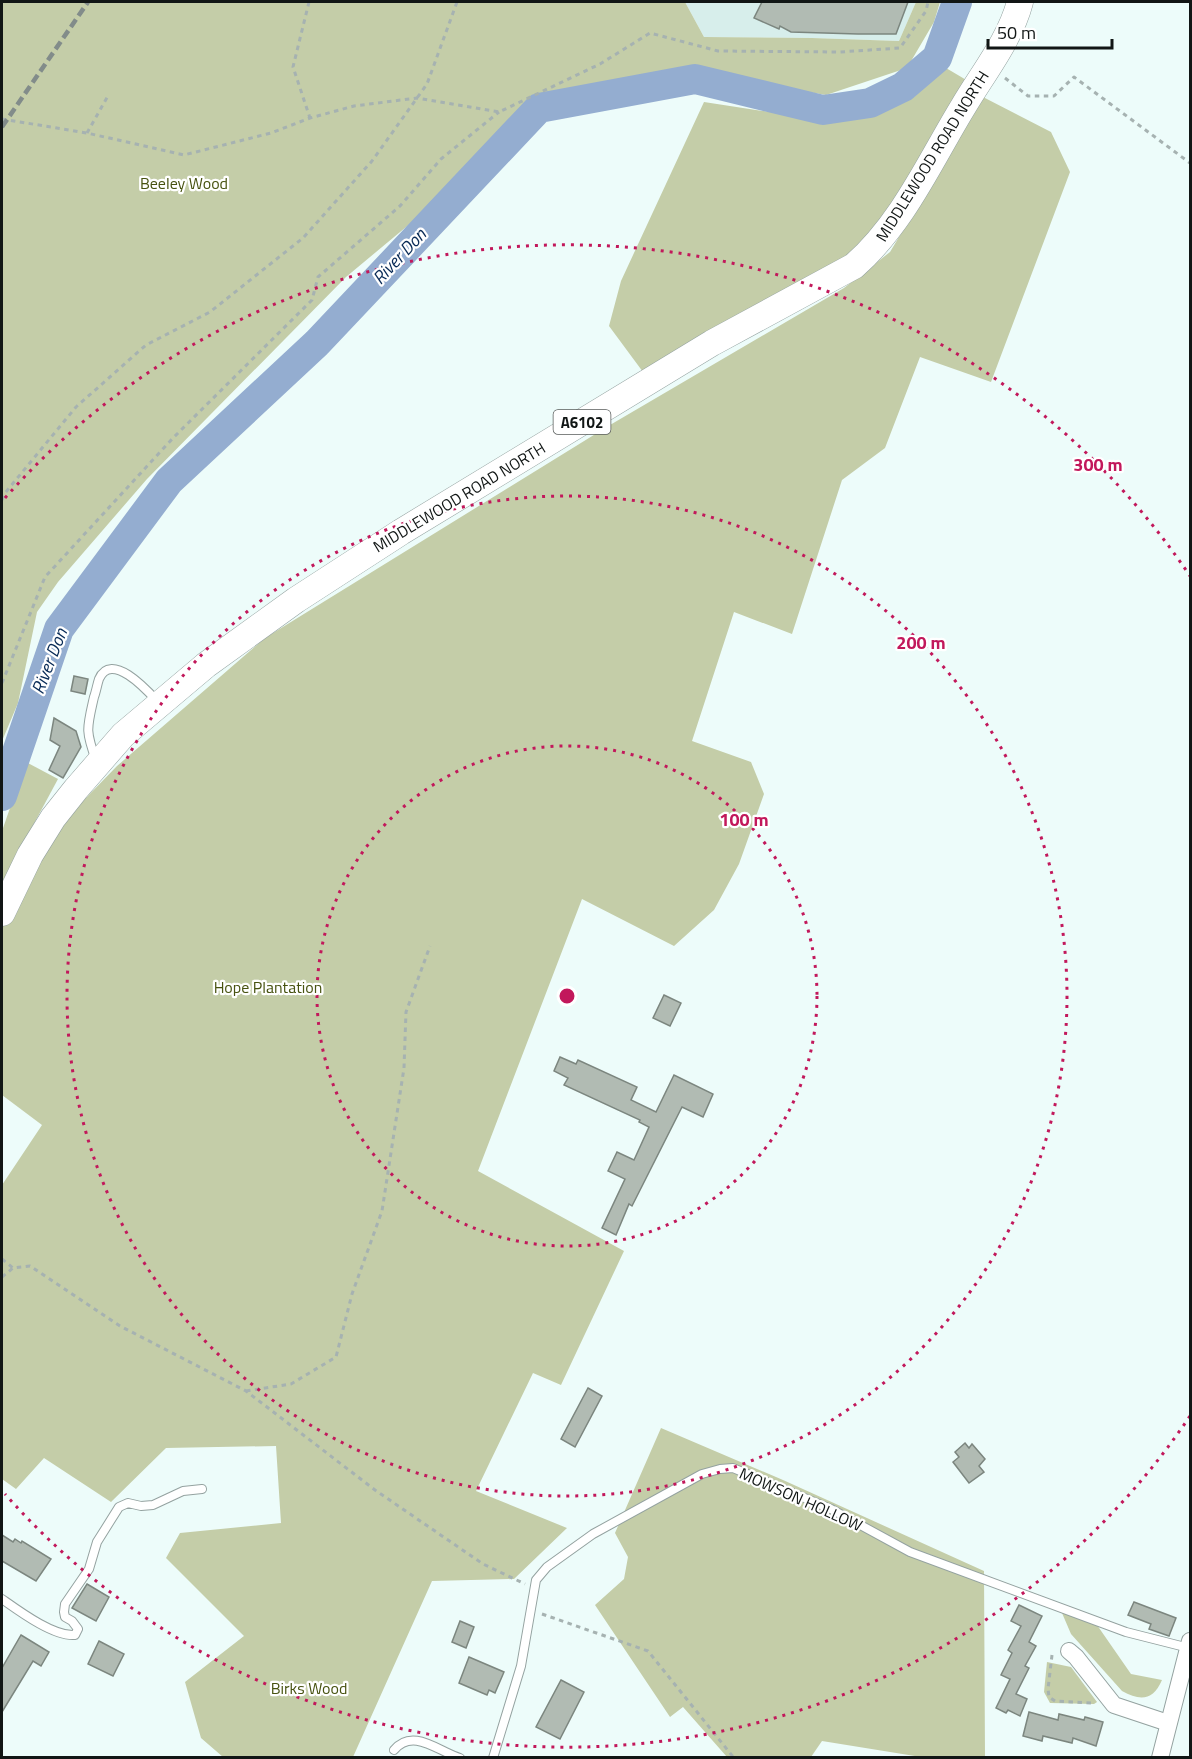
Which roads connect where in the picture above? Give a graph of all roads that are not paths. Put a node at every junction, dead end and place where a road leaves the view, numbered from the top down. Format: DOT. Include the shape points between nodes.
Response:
graph roads {
  1 [pos="1020,2"];
  2 [pos="160,704"];
  3 [pos="98,763"];
  4 [pos="2,913"];
  5 [pos="202,1489"];
  6 [pos="2,1599"];
  7 [pos="1190,1645"];
  8 [pos="1069,1651"];
  9 [pos="1168,1723"];
  10 [pos="394,1750"];
  11 [pos="460,1758"];
  12 [pos="493,1758"];
  13 [pos="1160,1758"];
  1 -- 2 [label="main road, MIDDLEWOOD ROAD NORTH / A6102" via="999,48 894,222 854,266 712,343 401,532 296,600 206,665"];
  2 -- 3 [label="main road, MIDDLEWOOD ROAD NORTH / A6102" via="123,735"];
  2 -- 3 [label="lane" via="123,671 105,671 99,678 87,725"];
  3 -- 4 [label="main road, MIDDLEWOOD ROAD NORTH / A6102" via="53,818"];
  5 -- 6 [label="lane" via="183,1491 153,1504 128,1503 119,1507 96,1542 89,1569 65,1604 65,1617 78,1629 75,1635 68,1636 39,1623"];
  7 -- 9 [label="street"];
  7 -- 12 [label="lane, MOWSON HOLLOW" via="1126,1632 910,1552 831,1509 733,1468 720,1469 702,1474 593,1534 547,1567 536,1580 521,1666"];
  8 -- 9 [label="street" via="1114,1705"];
  9 -- 13 [label="street"];
  10 -- 11 [label="lane" via="399,1743 412,1740"];
}
